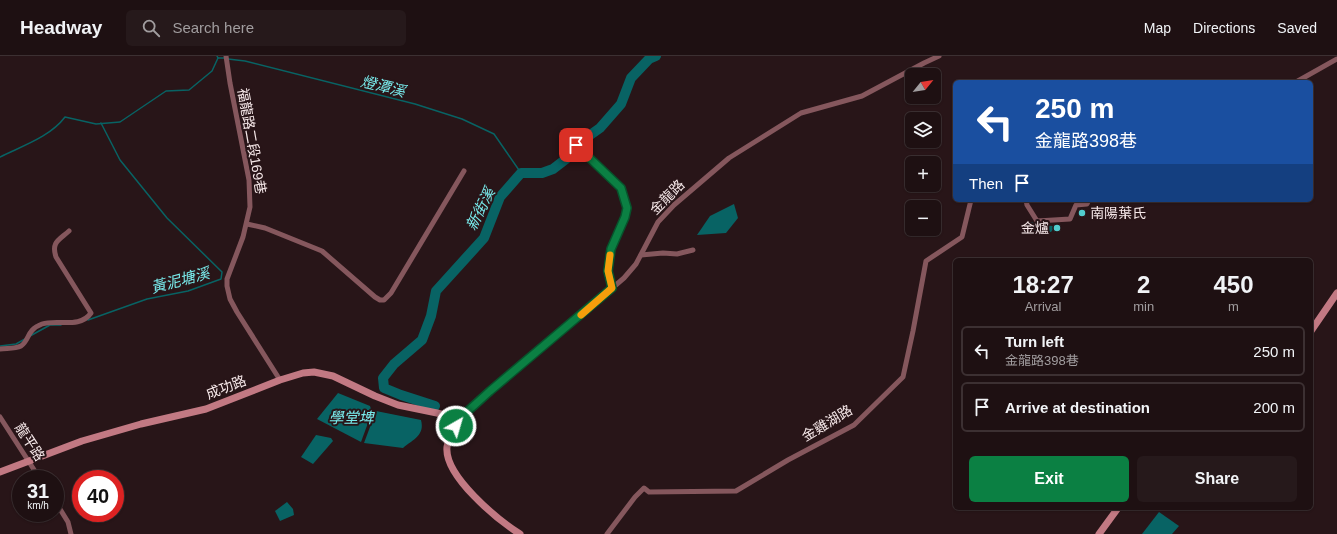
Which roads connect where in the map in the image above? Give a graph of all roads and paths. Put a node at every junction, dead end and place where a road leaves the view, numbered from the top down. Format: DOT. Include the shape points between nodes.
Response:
graph roads {
  1 [pos="226,56"];
  2 [pos="939,56"];
  3 [pos="1337,59"];
  4 [pos="1300,80"];
  5 [pos="576,145"];
  6 [pos="464,171"];
  7 [pos="971,202"];
  8 [pos="1026,202"];
  9 [pos="1088,202"];
  10 [pos="247,224"];
  11 [pos="69,231"];
  12 [pos="693,250"];
  13 [pos="641,255"];
  14 [pos="612,288"];
  15 [pos="1337,293"];
  16 [pos="1313,328"];
  17 [pos="0,349"];
  18 [pos="280,380"];
  19 [pos="0,417"];
  20 [pos="459,419"];
  21 [pos="29,462"];
  22 [pos="34,470"];
  23 [pos="0,472"];
  24 [pos="1117,510"];
  25 [pos="64,516"];
  26 [pos="71,534"];
  27 [pos="520,534"];
  28 [pos="607,534"];
  29 [pos="1099,534"];
  1 -- 10 [label="street, 福龍路二段169巷" via="249,180 250,206"];
  2 -- 13 [label="street, 金龍路" via="862,96 801,113 730,158 663,216"];
  3 -- 4 [label="street"];
  5 -- 14 [label="street" via="621,188 627,208 611,249 608,271"];
  6 -- 10 [label="street" via="391,293 384,300 375,297 322,251 265,228"];
  7 -- 28 [label="street, 金雞湖路" via="962,237 926,261 903,377 854,425 736,491 649,492 644,488"];
  8 -- 9 [label="street" via="1037,221 1070,219 1076,205"];
  10 -- 18 [label="street, 福龍路二段169巷" via="227,279 228,292 236,312"];
  11 -- 17 [label="street" via="53,247 54,251 91,313 70,323 42,324 33,328 22,345"];
  12 -- 13 [label="street" via="677,254"];
  13 -- 14 [label="street, 金龍路" via="624,278"];
  14 -- 20 [label="street, 金龍路"];
  15 -- 16 [label="street"];
  18 -- 20 [label="street, 成功路" via="303,373 323,373 398,405"];
  18 -- 21 [label="street, 成功路" via="206,409 82,441"];
  19 -- 21 [label="street, 龍平路"];
  20 -- 27 [label="street" via="447,447 454,470 473,495 505,525"];
  21 -- 22 [label="street, 龍平路"];
  21 -- 23 [label="street, 成功路"];
  24 -- 29 [label="street"];
  25 -- 26 [label="street"];
}
